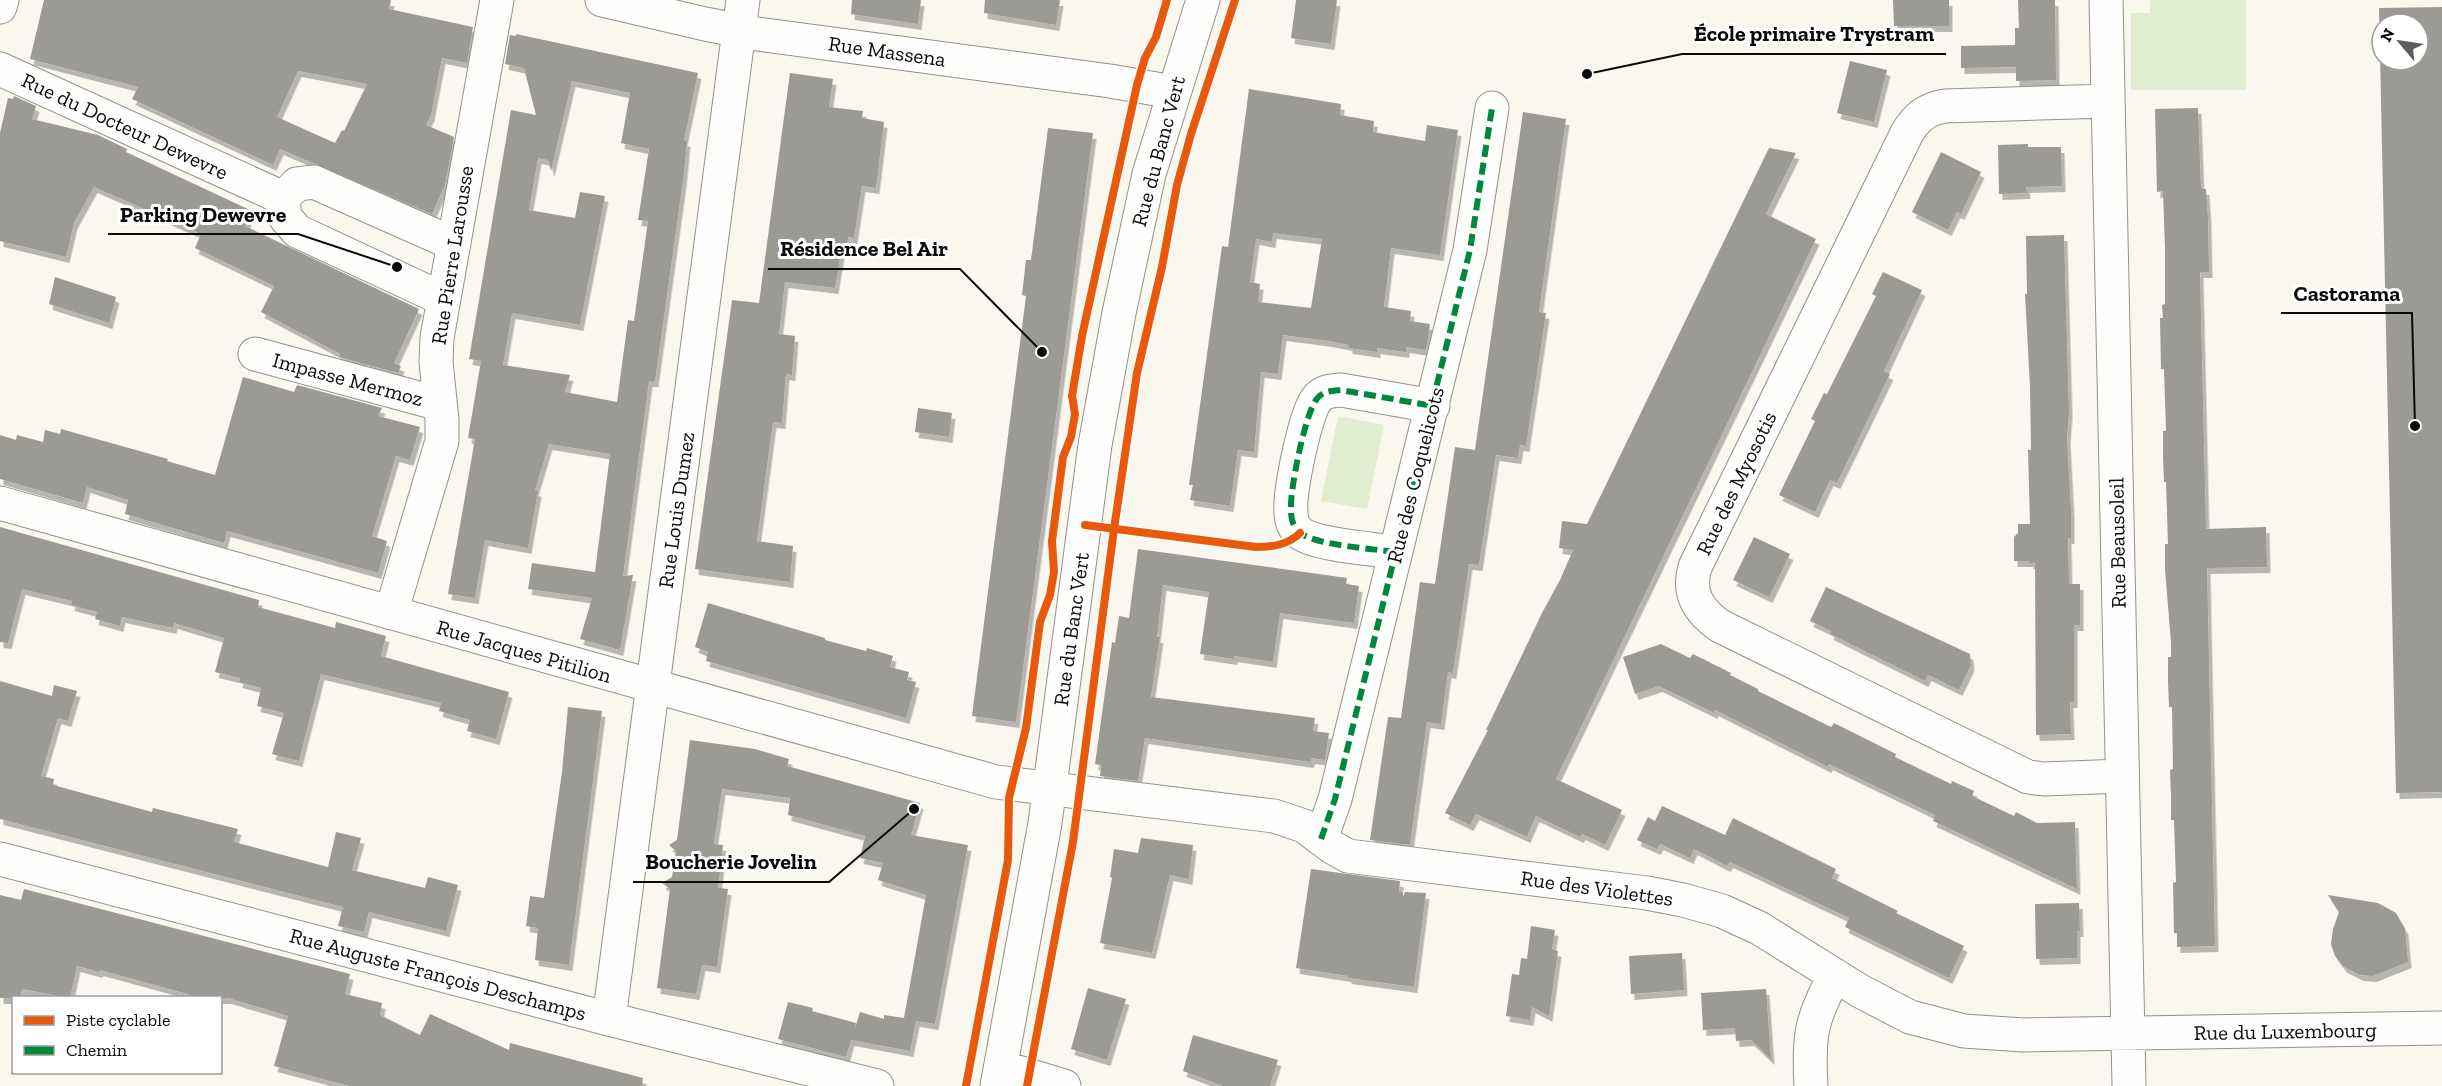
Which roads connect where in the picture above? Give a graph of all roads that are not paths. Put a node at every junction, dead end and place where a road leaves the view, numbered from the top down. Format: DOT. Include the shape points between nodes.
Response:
graph roads {
  1 [pos="2,0"];
  2 [pos="498,0"];
  3 [pos="602,0"];
  4 [pos="1203,0"];
  5 [pos="2106,0"];
  6 [pos="0,7"];
  7 [pos="742,15"];
  8 [pos="0,69"];
  9 [pos="1173,92"];
  10 [pos="2108,100"];
  11 [pos="1492,108"];
  12 [pos="283,198"];
  13 [pos="454,244"];
  14 [pos="443,299"];
  15 [pos="255,354"];
  16 [pos="440,404"];
  17 [pos="1432,405"];
  18 [pos="0,503"];
  19 [pos="1395,552"];
  20 [pos="391,613"];
  21 [pos="653,686"];
  22 [pos="2122,776"];
  23 [pos="1050,789"];
  24 [pos="1321,839"];
  25 [pos="0,859"];
  26 [pos="1835,975"];
  27 [pos="609,1019"];
  28 [pos="2442,1028"];
  29 [pos="2127,1033"];
  30 [pos="999,1077"];
  31 [pos="837,1082"];
  32 [pos="877,1086"];
  33 [pos="1064,1086"];
  34 [pos="1811,1086"];
  35 [pos="2128,1086"];
  1 -- 6 [label="street"];
  2 -- 13 [label="street, Rue Pierre Larousse"];
  3 -- 7 [label="street, Rue Massena"];
  4 -- 9 [label="street, Rue du Banc Vert"];
  5 -- 10 [label="street, Rue Beausoleil"];
  7 -- 9 [label="street, Rue Massena"];
  7 -- 21 [label="street, Rue Louis Dumez"];
  8 -- 12 [label="street, Rue du Docteur Dewevre"];
  9 -- 23 [label="street, Rue du Banc Vert" via="1149,174 1105,388"];
  10 -- 22 [label="street, Rue Beausoleil"];
  10 -- 22 [label="street, Rue des Myosotis" via="1945,106 1916,119 1695,567 1691,584 1702,610 1720,626 2028,777"];
  11 -- 17 [label="street, Rue des Coquelicots" via="1474,232"];
  12 -- 13 [label="street" via="297,184 314,183"];
  12 -- 14 [label="street" via="285,217 297,231"];
  13 -- 14 [label="street, Rue Pierre Larousse"];
  14 -- 16 [label="street, Rue Pierre Larousse" via="436,351"];
  15 -- 16 [label="street, Impasse Mermoz"];
  16 -- 20 [label="street, Rue Pierre Larousse" via="442,441"];
  17 -- 19 [label="street, Rue des Coquelicots"];
  17 -- 19 [label="street" via="1341,390 1327,392 1315,400 1306,423 1290,500 1296,528 1312,539"];
  18 -- 20 [label="street, Rue Jacques Pitilion"];
  19 -- 24 [label="street, Rue des Coquelicots" via="1335,799"];
  20 -- 21 [label="street, Rue Jacques Pitilion"];
  21 -- 23 [label="street, Rue Jacques Pitilion" via="996,782"];
  21 -- 27 [label="street, Rue Louis Dumez"];
  22 -- 29 [label="street, Rue Beausoleil"];
  23 -- 24 [label="street, Rue des Violettes" via="1274,816 1305,826"];
  23 -- 30 [label="street, Rue du Banc Vert"];
  24 -- 26 [label="street, Rue des Violettes" via="1348,856 1647,892 1692,902 1759,928"];
  25 -- 27 [label="street, Rue Auguste François Deschamps"];
  26 -- 29 [label="street, Rue des Violettes" via="1910,1017 1956,1030 1998,1034"];
  26 -- 34 [label="street" via="1811,1029"];
  27 -- 31 [label="street, Rue Auguste François Deschamps"];
  28 -- 29 [label="street, Rue du Luxembourg"];
  29 -- 35 [label="street, Rue Beausoleil"];
  30 -- 33 [label="street"];
  31 -- 32 [label="street, Rue Auguste François Deschamps"];
}
